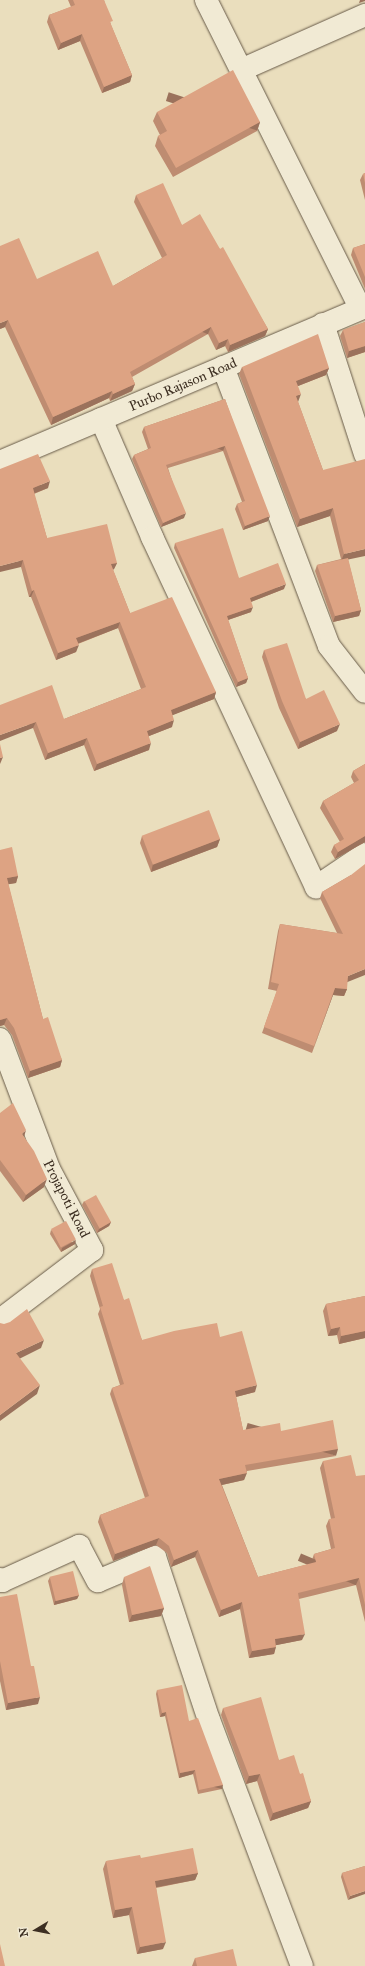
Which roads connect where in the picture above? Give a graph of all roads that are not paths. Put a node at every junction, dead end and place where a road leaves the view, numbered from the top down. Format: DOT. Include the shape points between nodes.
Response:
graph roads {
  1 [pos="206,0"];
  2 [pos="365,15"];
  3 [pos="241,70"];
  4 [pos="362,308"];
  5 [pos="323,324"];
  6 [pos="223,367"];
  7 [pos="101,419"];
  8 [pos="365,454"];
  9 [pos="0,462"];
  10 [pos="365,692"];
  11 [pos="365,854"];
  12 [pos="0,1039"];
  13 [pos="0,1320"];
  14 [pos="0,1578"];
  15 [pos="302,1966"];
  1 -- 3 [label="street"];
  2 -- 3 [label="street"];
  3 -- 4 [label="street"];
  4 -- 5 [label="street, Purbo Rajason Road"];
  5 -- 6 [label="street, Purbo Rajason Road"];
  5 -- 8 [label="street"];
  6 -- 7 [label="street, Purbo Rajason Road"];
  6 -- 10 [label="street" via="329,646"];
  7 -- 9 [label="street, Purbo Rajason Road"];
  7 -- 11 [label="street" via="156,544 316,888"];
  12 -- 13 [label="street, Projapoti Road" via="49,1169 92,1250"];
  14 -- 15 [label="street" via="2,1581 79,1546 98,1581 155,1558 209,1720"];
}
